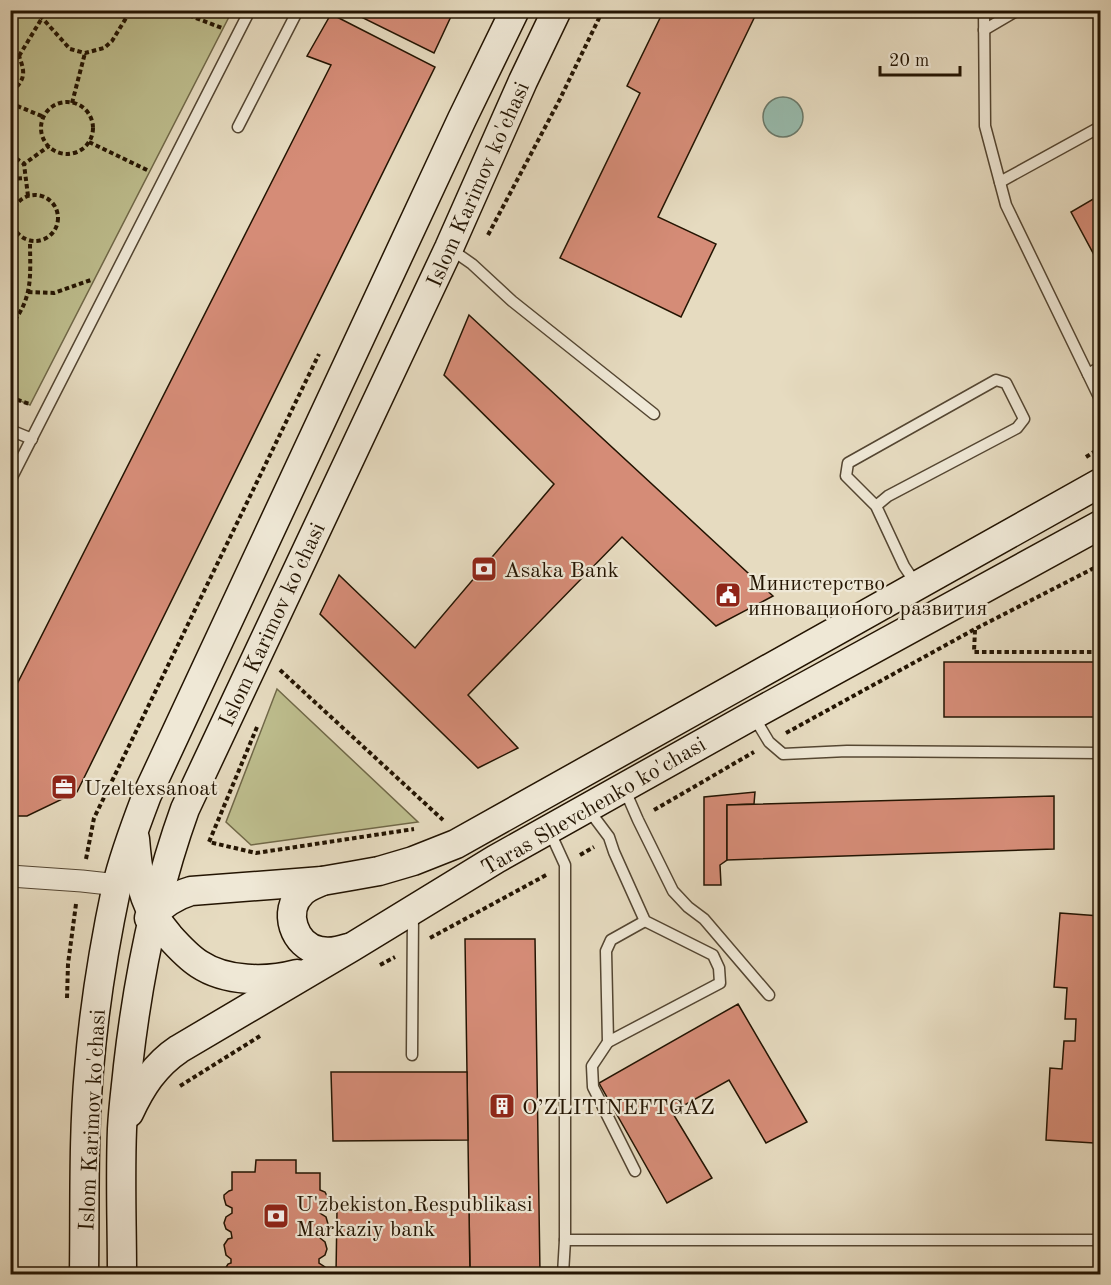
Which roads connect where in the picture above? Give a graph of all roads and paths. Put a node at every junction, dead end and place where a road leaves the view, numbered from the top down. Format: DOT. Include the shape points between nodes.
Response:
graph roads {
  1 [pos="35,10"];
  2 [pos="131,10"];
  3 [pos="175,10"];
  4 [pos="250,10"];
  5 [pos="298,10"];
  6 [pos="557,10"];
  7 [pos="603,10"];
  8 [pos="984,10"];
  9 [pos="1018,10"];
  10 [pos="510,12"];
  11 [pos="42,18"];
  12 [pos="223,28"];
  13 [pos="984,30"];
  14 [pos="85,53"];
  15 [pos="10,55"];
  16 [pos="19,56"];
  17 [pos="10,94"];
  18 [pos="10,102"];
  19 [pos="72,103"];
  20 [pos="44,117"];
  21 [pos="238,127"];
  22 [pos="1101,127"];
  23 [pos="89,142"];
  24 [pos="49,146"];
  25 [pos="10,154"];
  26 [pos="24,164"];
  27 [pos="150,172"];
  28 [pos="25,178"];
  29 [pos="10,179"];
  30 [pos="1000,182"];
  31 [pos="28,196"];
  32 [pos="30,241"];
  33 [pos="449,248"];
  34 [pos="472,264"];
  35 [pos="94,279"];
  36 [pos="28,292"];
  37 [pos="10,326"];
  38 [pos="1101,367"];
  39 [pos="1088,374"];
  40 [pos="10,397"];
  41 [pos="1101,399"];
  42 [pos="30,405"];
  43 [pos="654,414"];
  44 [pos="10,430"];
  45 [pos="32,439"];
  46 [pos="1101,448"];
  47 [pos="1081,460"];
  48 [pos="10,480"];
  49 [pos="1101,483"];
  50 [pos="876,506"];
  51 [pos="1101,525"];
  52 [pos="917,586"];
  53 [pos="975,629"];
  54 [pos="1101,652"];
  55 [pos="276,681"];
  56 [pos="753,714"];
  57 [pos="258,724"];
  58 [pos="1101,753"];
  59 [pos="624,788"];
  60 [pos="587,809"];
  61 [pos="438,823"];
  62 [pos="135,828"];
  63 [pos="420,828"];
  64 [pos="549,830"];
  65 [pos="174,839"];
  66 [pos="10,876"];
  67 [pos="322,881"];
  68 [pos="118,885"];
  69 [pos="221,888"];
  70 [pos="413,910"];
  71 [pos="153,914"];
  72 [pos="645,921"];
  73 [pos="352,947"];
  74 [pos="101,967"];
  75 [pos="315,968"];
  76 [pos="769,995"];
  77 [pos="608,1042"];
  78 [pos="412,1055"];
  79 [pos="122,1128"];
  80 [pos="635,1171"];
  81 [pos="565,1240"];
  82 [pos="1101,1240"];
  83 [pos="84,1275"];
  84 [pos="122,1275"];
  85 [pos="563,1275"];
  1 -- 11 [label="path"];
  2 -- 14 [label="path" via="112,41 104,48"];
  3 -- 12 [label="path"];
  4 -- 45 [label="lane"];
  5 -- 21 [label="lane"];
  6 -- 33 [label="main road, Islom Karimov ko'chasi"];
  7 -- 34 [label="path"];
  8 -- 13 [label="lane"];
  9 -- 13 [label="lane"];
  10 -- 62 [label="main road, Islom Karimov ko'chasi"];
  11 -- 14 [label="path" via="70,49"];
  11 -- 16 [label="path"];
  13 -- 30 [label="lane" via="985,126"];
  14 -- 19 [label="path"];
  15 -- 16 [label="path"];
  16 -- 17 [label="path" via="24,76"];
  18 -- 20 [label="path"];
  19 -- 20 [label="path" via="55,105"];
  19 -- 23 [label="path" via="86,109 90,116 93,132"];
  20 -- 24 [label="path" via="41,128"];
  22 -- 30 [label="lane"];
  23 -- 24 [label="path" via="72,153"];
  23 -- 27 [label="path"];
  24 -- 26 [label="path"];
  25 -- 26 [label="path"];
  26 -- 28 [label="path"];
  28 -- 29 [label="path"];
  28 -- 31 [label="path"];
  30 -- 39 [label="lane" via="1006,205"];
  31 -- 32 [label="path" via="14,207 12,222 19,235"];
  31 -- 32 [label="path" via="48,199 54,204 58,220 46,239"];
  32 -- 36 [label="path"];
  33 -- 34 [label="lane"];
  33 -- 65 [label="main road, Islom Karimov ko'chasi" via="184,809"];
  34 -- 43 [label="lane" via="512,301"];
  35 -- 36 [label="path" via="54,293"];
  36 -- 37 [label="path" via="21,312"];
  38 -- 39 [label="lane"];
  39 -- 41 [label="lane"];
  40 -- 42 [label="path"];
  44 -- 45 [label="lane"];
  45 -- 48 [label="lane"];
  46 -- 47 [label="path"];
  49 -- 52 [label="main road, Taras Shevchenko ko'chasi"];
  50 -- 50 [label="lane" via="1017,428 1024,419 1006,383 996,380 848,463 846,476"];
  50 -- 52 [label="lane"];
  51 -- 56 [label="main road, Taras Shevchenko ko'chasi"];
  52 -- 67 [label="main road, Taras Shevchenko ko'chasi" via="456,844 379,871"];
  53 -- 54 [label="path" via="974,652"];
  55 -- 61 [label="path" via="280,670 443,820"];
  56 -- 58 [label="lane" via="769,742 783,754"];
  56 -- 59 [label="main road, Taras Shevchenko ko'chasi"];
  57 -- 63 [label="path" via="209,842 256,853"];
  59 -- 60 [label="main road, Taras Shevchenko ko'chasi"];
  59 -- 76 [label="lane" via="673,891 704,919"];
  60 -- 64 [label="main road, Taras Shevchenko ko'chasi"];
  60 -- 72 [label="lane" via="609,837"];
  62 -- 68 [label="main road, Islom Karimov ko'chasi"];
  62 -- 71 [label="main road" via="142,883"];
  64 -- 70 [label="main road, Taras Shevchenko ko'chasi"];
  64 -- 81 [label="lane" via="565,865"];
  65 -- 69 [label="main road, Taras Shevchenko ko'chasi" via="189,873 203,883"];
  65 -- 71 [label="main road, Islom Karimov ko'chasi"];
  66 -- 68 [label="street"];
  67 -- 69 [label="main road, Taras Shevchenko ko'chasi"];
  67 -- 73 [label="main road" via="302,892 295,902 291,915 295,932 316,950 329,952"];
  68 -- 74 [label="main road, Islom Karimov ko'chasi"];
  69 -- 71 [label="main road, Taras Shevchenko ko'chasi" via="177,895"];
  70 -- 73 [label="main road, Taras Shevchenko ko'chasi"];
  70 -- 78 [label="lane"];
  71 -- 74 [label="main road, Taras Shevchenko ko'chasi"];
  71 -- 75 [label="main road" via="185,953 215,972 268,978"];
  71 -- 79 [label="main road, Islom Karimov ko'chasi" via="134,1020"];
  72 -- 77 [label="lane" via="612,940 606,951"];
  72 -- 77 [label="lane" via="713,955 720,983"];
  73 -- 75 [label="main road, Taras Shevchenko ko'chasi"];
  74 -- 83 [label="main road, Islom Karimov ko'chasi" via="89,1070"];
  75 -- 79 [label="main road, Taras Shevchenko ko'chasi" via="168,1056 148,1078"];
  77 -- 80 [label="lane" via="592,1066 593,1087"];
  79 -- 84 [label="main road, Islom Karimov ko'chasi"];
  81 -- 82 [label="lane"];
  81 -- 85 [label="lane"];
}
